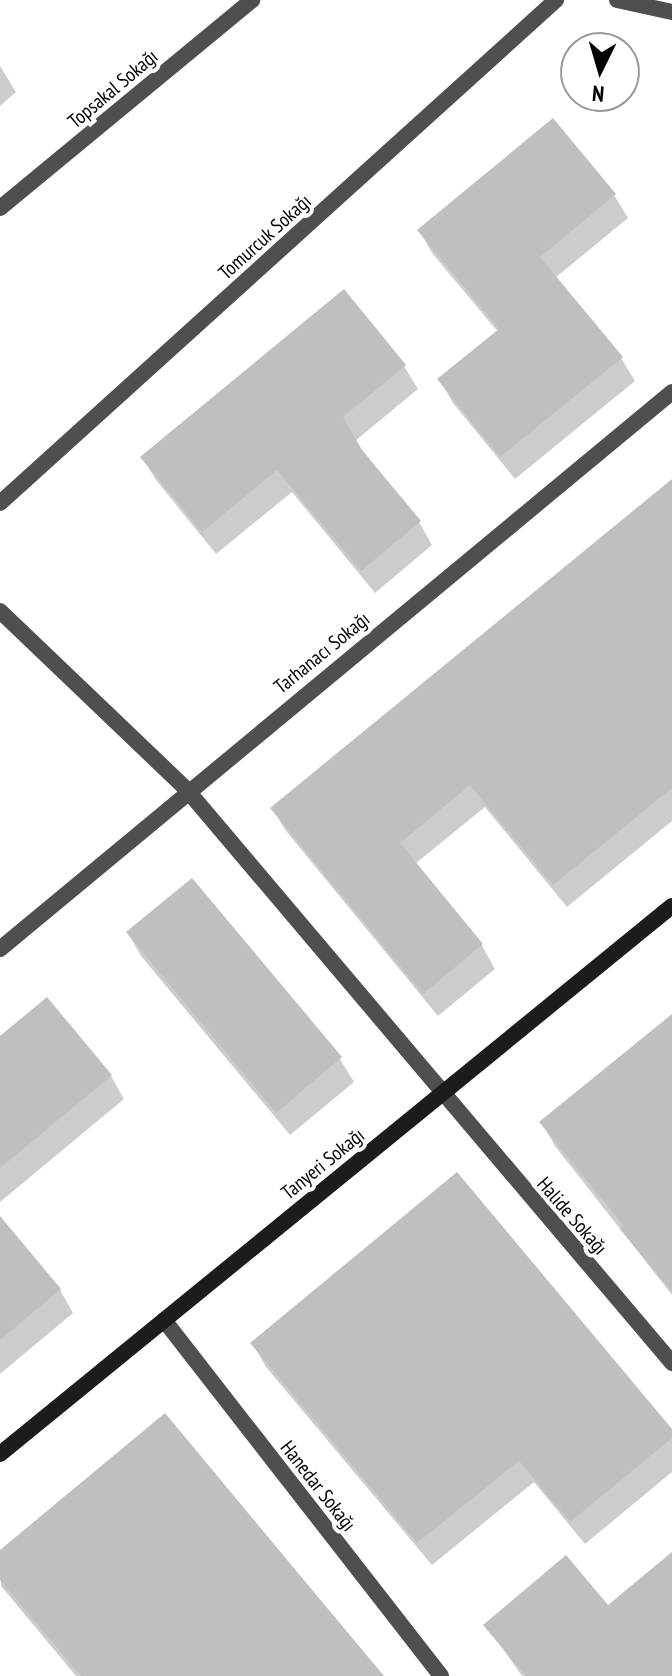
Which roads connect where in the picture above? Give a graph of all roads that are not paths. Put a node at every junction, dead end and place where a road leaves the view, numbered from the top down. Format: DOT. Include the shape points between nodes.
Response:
graph roads {
  1 [pos="252,0"];
  2 [pos="556,0"];
  3 [pos="617,0"];
  4 [pos="672,12"];
  5 [pos="0,208"];
  6 [pos="672,392"];
  7 [pos="0,503"];
  8 [pos="0,611"];
  9 [pos="187,790"];
  10 [pos="672,906"];
  11 [pos="0,949"];
  12 [pos="441,1094"];
  13 [pos="164,1320"];
  14 [pos="672,1363"];
  15 [pos="0,1454"];
  16 [pos="441,1676"];
  1 -- 5 [label="street, Topsakal Sokağı"];
  2 -- 7 [label="street, Tomurcuk Sokağı"];
  3 -- 4 [label="street"];
  6 -- 9 [label="street, Tarhanacı Sokağı"];
  8 -- 9 [label="street, Halide Sokağı"];
  9 -- 11 [label="street, Tarhanacı Sokağı"];
  9 -- 12 [label="street, Halide Sokağı"];
  10 -- 12 [label="street, Tanyeri Sokağı"];
  12 -- 13 [label="street, Tanyeri Sokağı"];
  12 -- 14 [label="street, Halide Sokağı"];
  13 -- 15 [label="street, Tanyeri Sokağı"];
  13 -- 16 [label="street, Hanedar Sokağı"];
}
